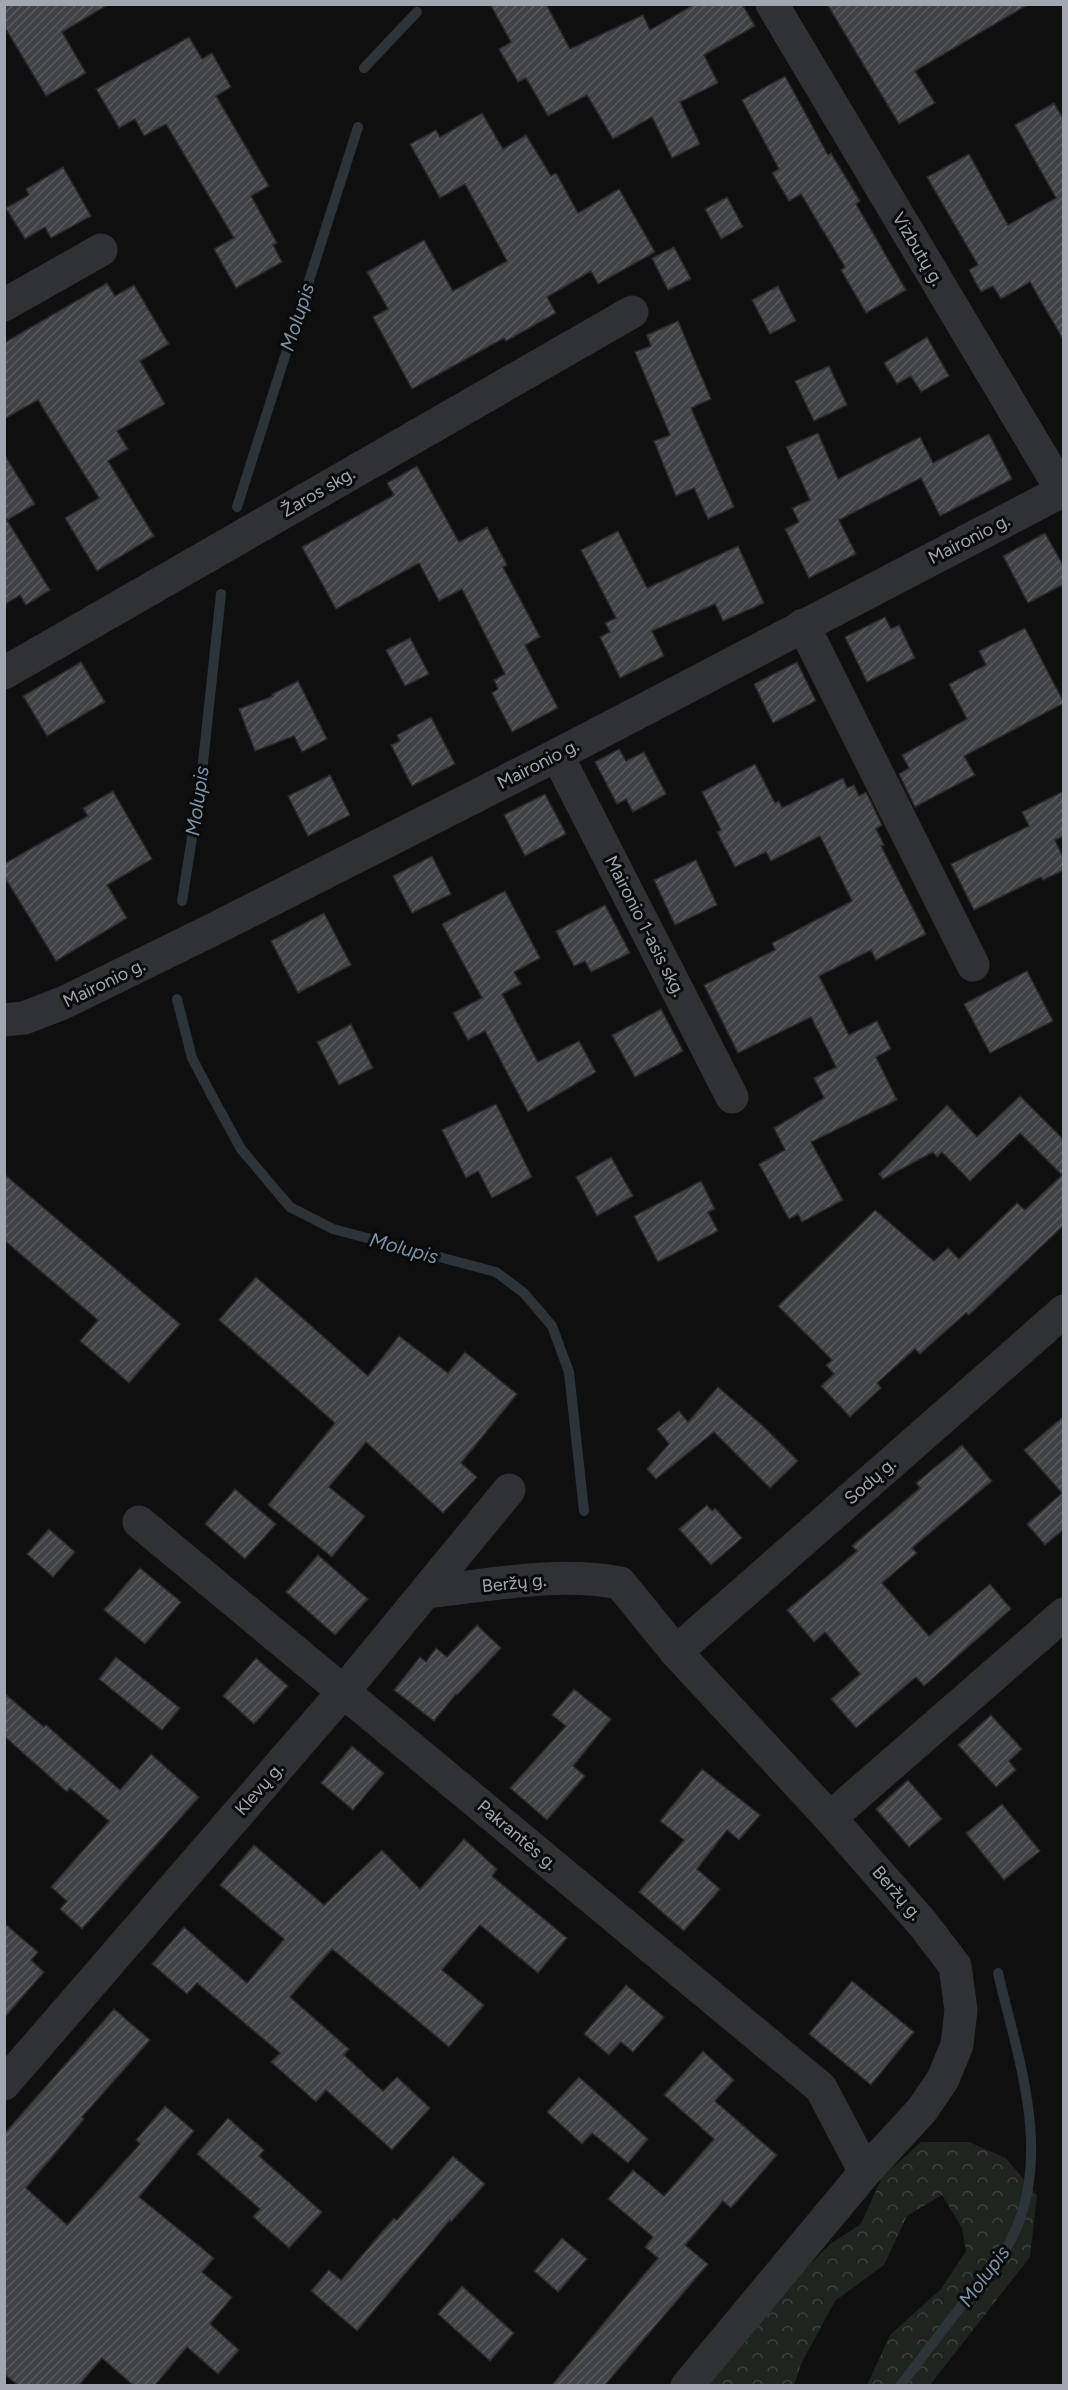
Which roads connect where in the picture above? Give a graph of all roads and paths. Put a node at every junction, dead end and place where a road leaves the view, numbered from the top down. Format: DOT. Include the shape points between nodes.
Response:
graph roads {
  1 [pos="772,4"];
  2 [pos="101,250"];
  3 [pos="4,304"];
  4 [pos="632,312"];
  5 [pos="1063,491"];
  6 [pos="803,625"];
  7 [pos="4,673"];
  8 [pos="557,755"];
  9 [pos="973,965"];
  10 [pos="4,1020"];
  11 [pos="732,1097"];
  12 [pos="1064,1311"];
  13 [pos="509,1490"];
  14 [pos="139,1522"];
  15 [pos="427,1592"];
  16 [pos="1064,1614"];
  17 [pos="676,1652"];
  18 [pos="344,1691"];
  19 [pos="830,1818"];
  20 [pos="4,2084"];
  21 [pos="865,2172"];
  22 [pos="687,2385"];
  1 -- 5 [label="street, Vizbutų g."];
  2 -- 3 [label="street"];
  4 -- 7 [label="street, Žaros skg."];
  5 -- 6 [label="street, Maironio g."];
  6 -- 8 [label="street, Maironio g."];
  6 -- 9 [label="street"];
  8 -- 10 [label="street, Maironio g." via="63,1003 24,1018"];
  8 -- 11 [label="street, Maironio 1-asis skg."];
  12 -- 17 [label="street, Sodų g."];
  13 -- 15 [label="street, Klevų g."];
  14 -- 18 [label="street, Pakrantės g."];
  15 -- 17 [label="street, Beržų g." via="590,1577 620,1583"];
  15 -- 18 [label="street, Klevų g."];
  16 -- 19 [label="street"];
  17 -- 19 [label="street, Beržų g."];
  18 -- 20 [label="street, Klevų g."];
  18 -- 21 [label="street, Pakrantės g." via="821,2088"];
  19 -- 21 [label="street, Beržų g." via="898,1893 955,1966 961,2010 957,2045 943,2079 922,2110"];
  21 -- 22 [label="street, Beržų g."];
}
